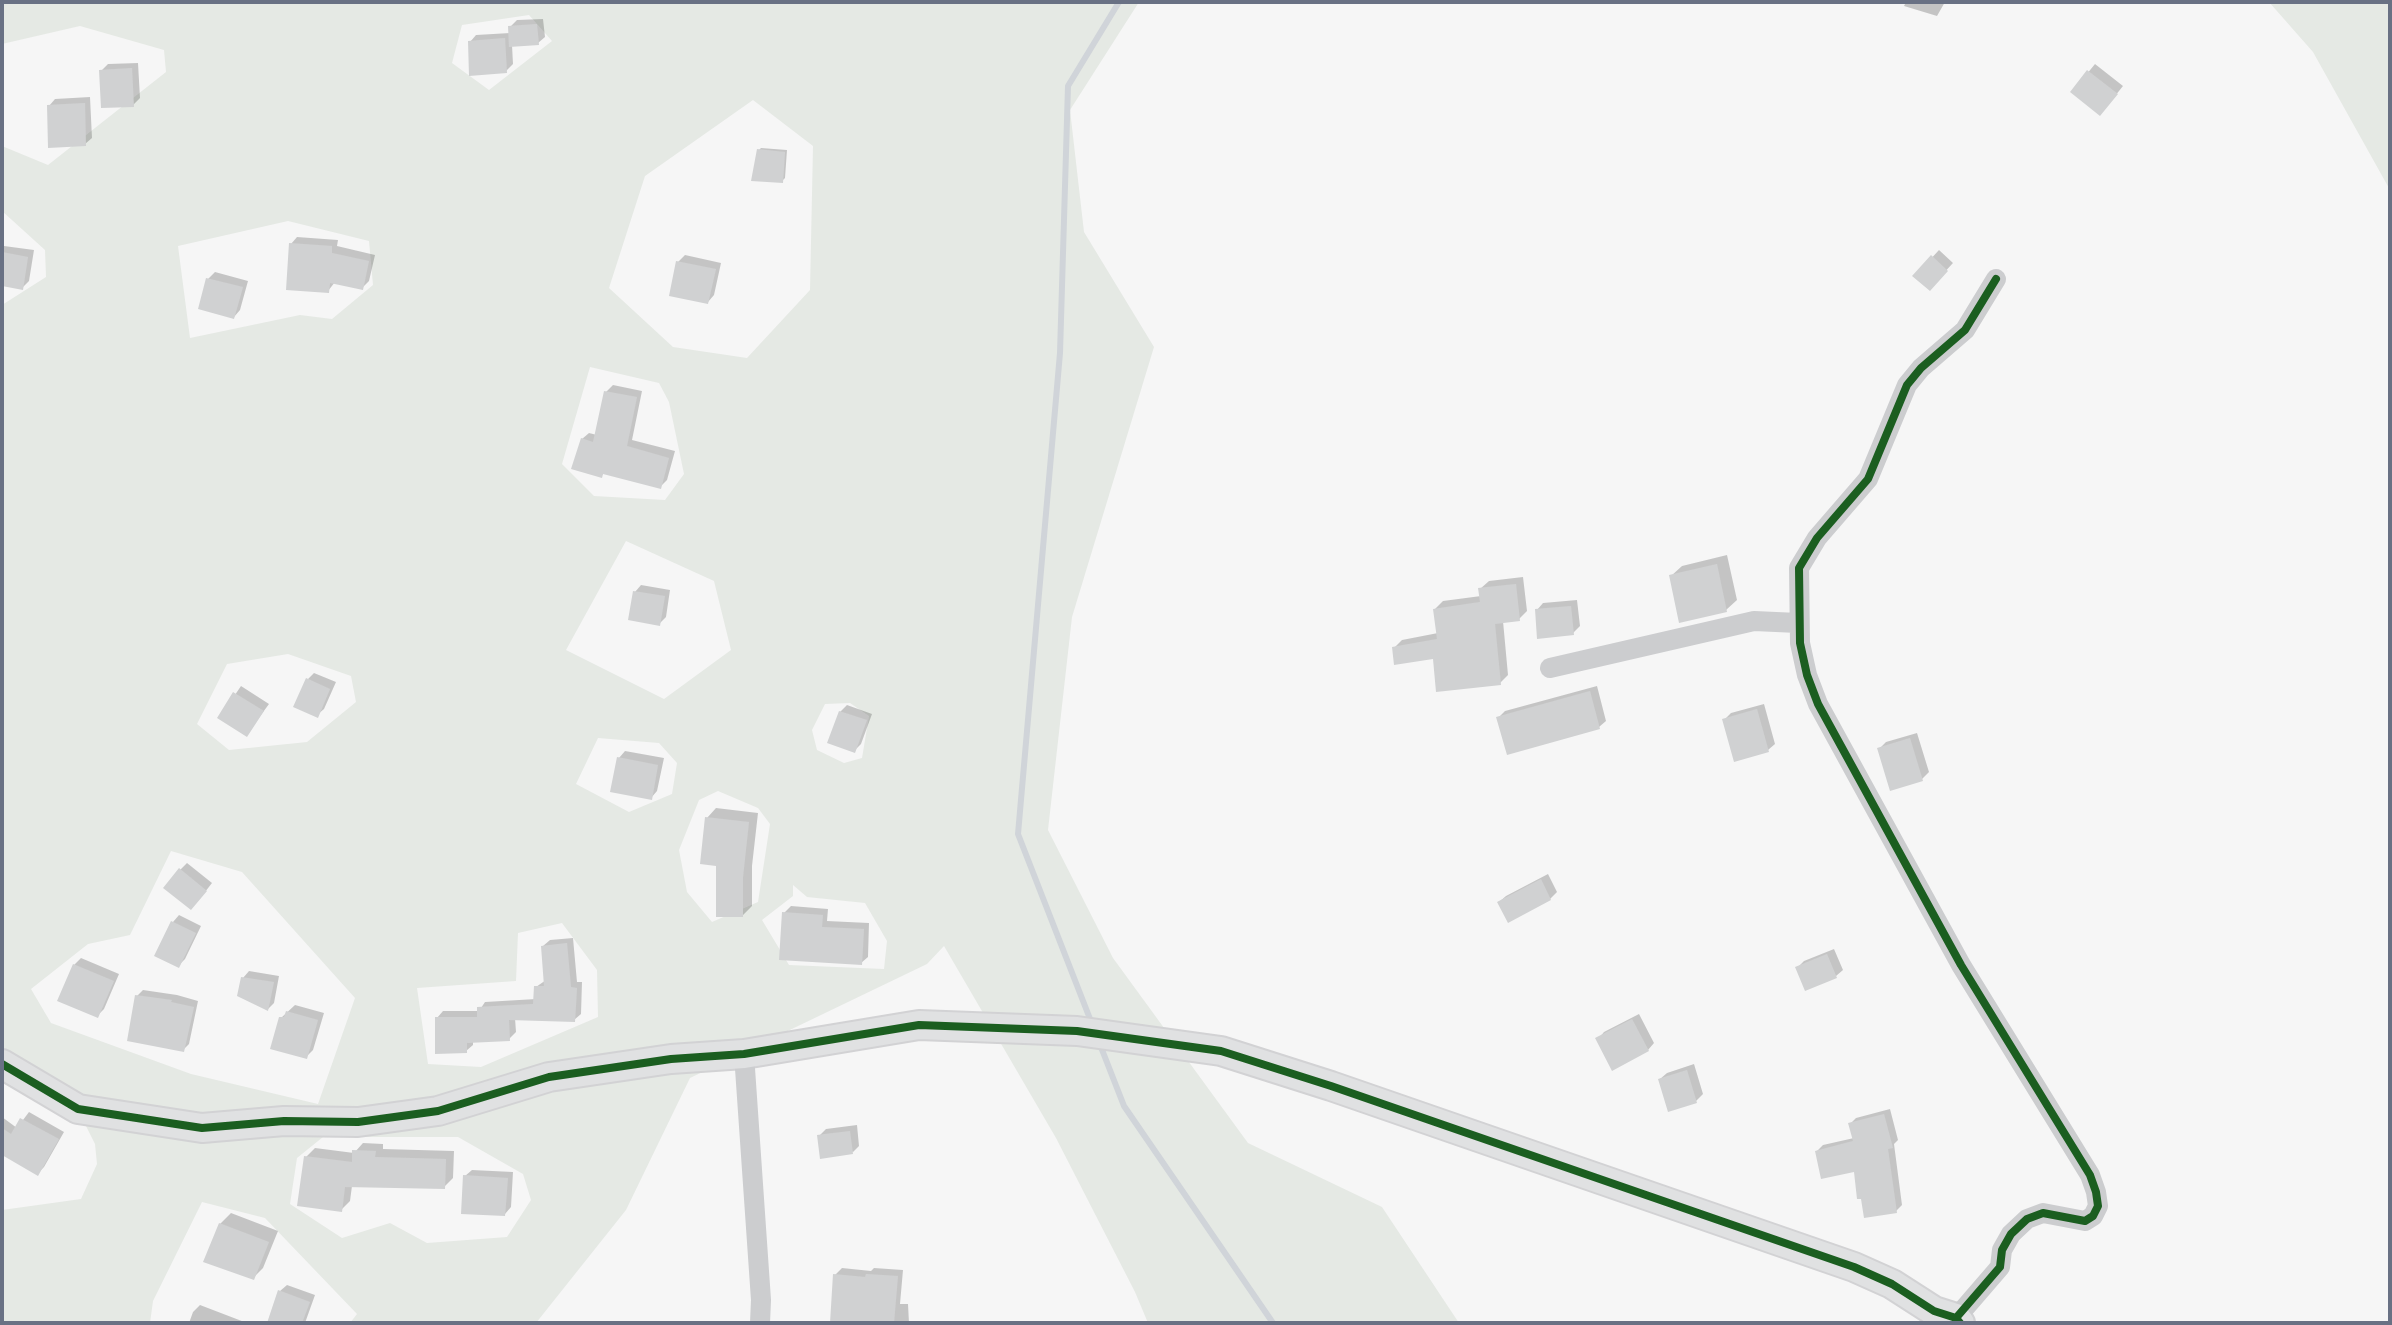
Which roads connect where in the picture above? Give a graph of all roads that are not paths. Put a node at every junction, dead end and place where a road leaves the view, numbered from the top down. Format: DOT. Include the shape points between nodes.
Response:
graph roads {
  1 [pos="1996,279"];
  2 [pos="1798,623"];
  3 [pos="1550,668"];
  4 [pos="744,1054"];
  5 [pos="2,1064"];
  6 [pos="1958,1321"];
  7 [pos="760,1323"];
  1 -- 2 [label="street" via="1965,330 1907,385 1868,479 1817,538 1799,568"];
  2 -- 3 [label="street" via="1754,621"];
  2 -- 6 [label="street" via="1818,704 1953,953 2096,1192 2098,1206 2085,1221 2043,1213 2027,1219 2011,1234 2000,1267"];
  4 -- 5 [label="street" via="549,1077 438,1111 358,1122 202,1128 78,1109"];
  4 -- 6 [label="street" via="919,1025 1077,1031 1221,1051 1854,1267"];
  4 -- 7 [label="street"];
}
